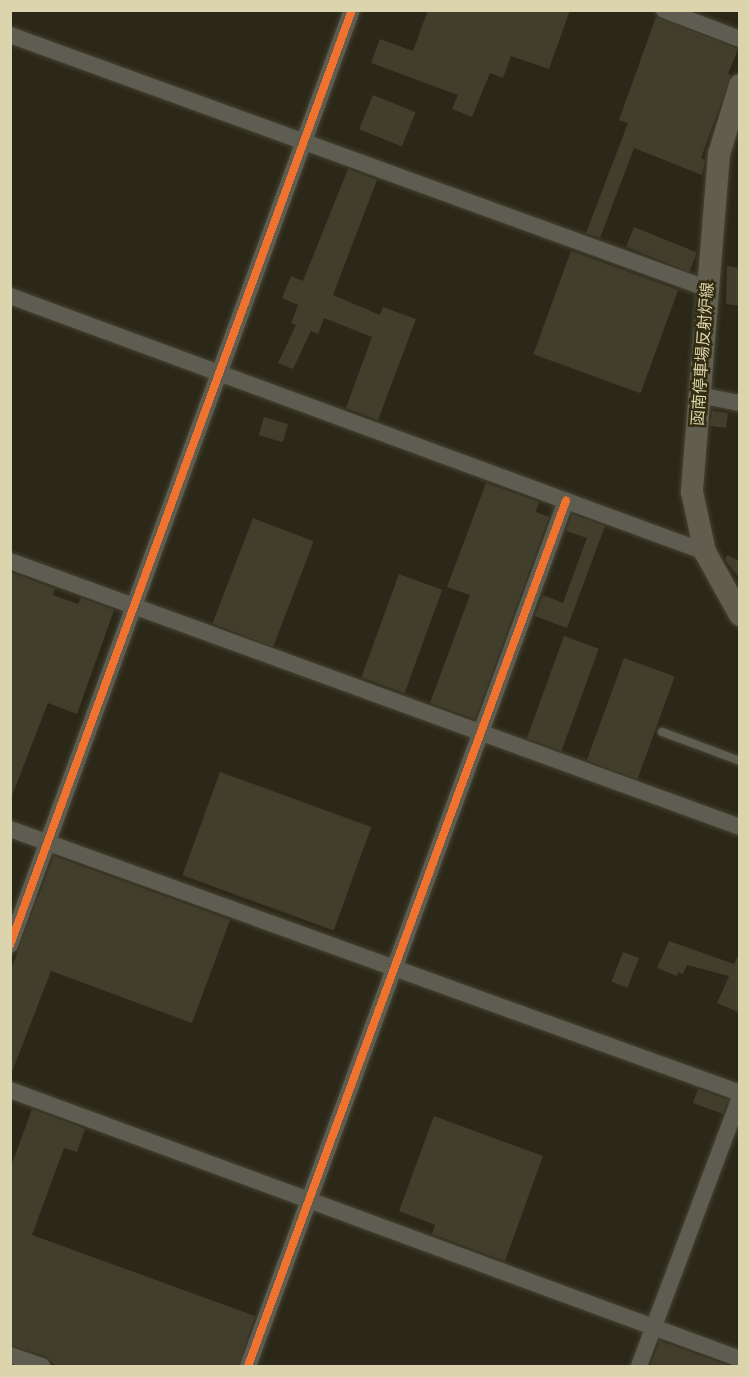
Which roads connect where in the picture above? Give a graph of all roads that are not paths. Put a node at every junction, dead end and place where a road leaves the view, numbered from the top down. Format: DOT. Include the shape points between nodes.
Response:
graph roads {
  1 [pos="352,10"];
  2 [pos="664,10"];
  3 [pos="10,35"];
  4 [pos="740,39"];
  5 [pos="740,85"];
  6 [pos="304,142"];
  7 [pos="706,288"];
  8 [pos="10,296"];
  9 [pos="220,372"];
  10 [pos="698,394"];
  11 [pos="740,403"];
  12 [pos="566,501"];
  13 [pos="705,552"];
  14 [pos="10,561"];
  15 [pos="133,607"];
  16 [pos="740,615"];
  17 [pos="480,732"];
  18 [pos="662,732"];
  19 [pos="740,761"];
  20 [pos="740,826"];
  21 [pos="10,829"];
  22 [pos="48,843"];
  23 [pos="10,945"];
  24 [pos="395,968"];
  25 [pos="10,1090"];
  26 [pos="740,1093"];
  27 [pos="740,1098"];
  28 [pos="310,1200"];
  29 [pos="654,1325"];
  30 [pos="10,1355"];
  31 [pos="740,1359"];
  32 [pos="42,1366"];
  33 [pos="248,1366"];
  34 [pos="639,1366"];
  1 -- 6 [label="street"];
  2 -- 4 [label="street"];
  3 -- 6 [label="street"];
  5 -- 7 [label="main road, 函南停車場反射炉線" via="719,154"];
  6 -- 7 [label="street"];
  6 -- 9 [label="street"];
  7 -- 10 [label="main road, 函南停車場反射炉線"];
  8 -- 9 [label="street"];
  9 -- 12 [label="street"];
  9 -- 15 [label="street"];
  10 -- 11 [label="street"];
  10 -- 13 [label="main road, 函南停車場反射炉線" via="692,492"];
  12 -- 13 [label="street"];
  12 -- 17 [label="street"];
  13 -- 16 [label="main road, 函南停車場反射炉線"];
  14 -- 15 [label="street"];
  15 -- 17 [label="street"];
  15 -- 22 [label="street"];
  17 -- 20 [label="street"];
  17 -- 24 [label="street"];
  18 -- 19 [label="lane"];
  21 -- 22 [label="street"];
  22 -- 23 [label="street"];
  22 -- 24 [label="street"];
  24 -- 26 [label="street"];
  24 -- 28 [label="street"];
  25 -- 28 [label="street"];
  27 -- 29 [label="street"];
  28 -- 29 [label="street"];
  28 -- 33 [label="street"];
  29 -- 31 [label="street"];
  29 -- 34 [label="street"];
  30 -- 32 [label="street"];
}
